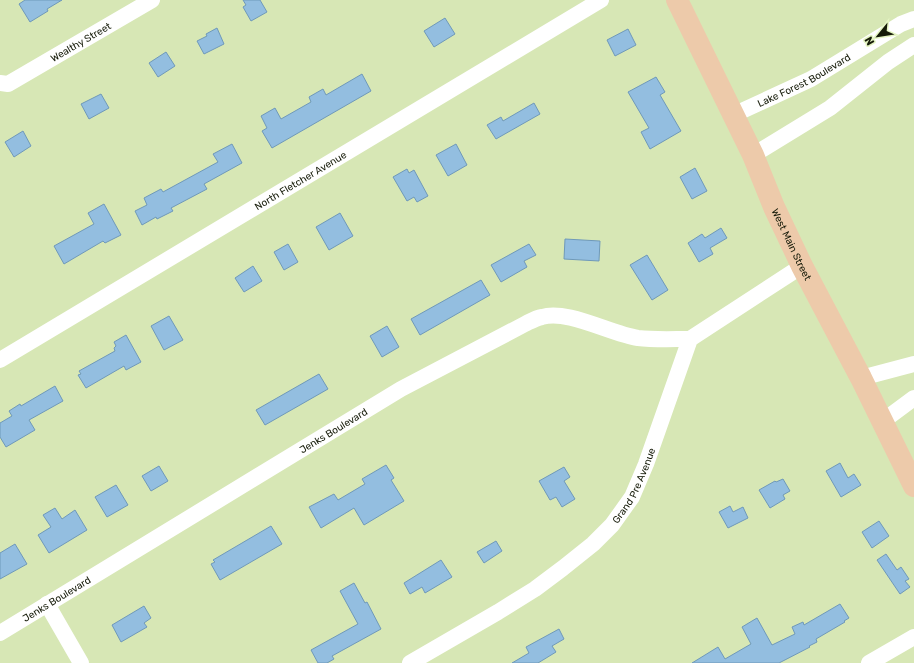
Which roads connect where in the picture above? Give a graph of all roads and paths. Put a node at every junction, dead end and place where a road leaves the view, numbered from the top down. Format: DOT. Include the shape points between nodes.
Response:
graph roads {
  1 [pos="152,0"];
  2 [pos="601,0"];
  3 [pos="677,0"];
  4 [pos="914,19"];
  5 [pos="914,45"];
  6 [pos="4,83"];
  7 [pos="733,115"];
  8 [pos="753,155"];
  9 [pos="802,266"];
  10 [pos="690,339"];
  11 [pos="0,360"];
  12 [pos="914,364"];
  13 [pos="861,378"];
  14 [pos="914,398"];
  15 [pos="883,422"];
  16 [pos="914,486"];
  17 [pos="47,604"];
  18 [pos="0,633"];
  19 [pos="914,637"];
  20 [pos="82,663"];
  21 [pos="410,663"];
  22 [pos="869,663"];
  1 -- 6 [label="street, Wealthy Street"];
  2 -- 11 [label="street, North Fletcher Avenue"];
  3 -- 7 [label="main road, West Main Street"];
  4 -- 7 [label="street, Lake Forest Boulevard" via="901,24 811,79"];
  5 -- 8 [label="street" via="830,108"];
  7 -- 8 [label="main road, West Main Street"];
  8 -- 9 [label="main road, West Main Street"];
  9 -- 10 [label="street"];
  9 -- 13 [label="main road, West Main Street"];
  10 -- 17 [label="street, Jenks Boulevard" via="638,338 574,318 543,316 401,389"];
  10 -- 21 [label="street, Grand Pre Avenue" via="646,464 632,497 612,525 581,554 535,589"];
  12 -- 13 [label="street"];
  13 -- 15 [label="main road, West Main Street"];
  14 -- 15 [label="street"];
  15 -- 16 [label="main road, West Main Street"];
  17 -- 18 [label="street, Jenks Boulevard"];
  17 -- 20 [label="street"];
  19 -- 22 [label="street"];
}
